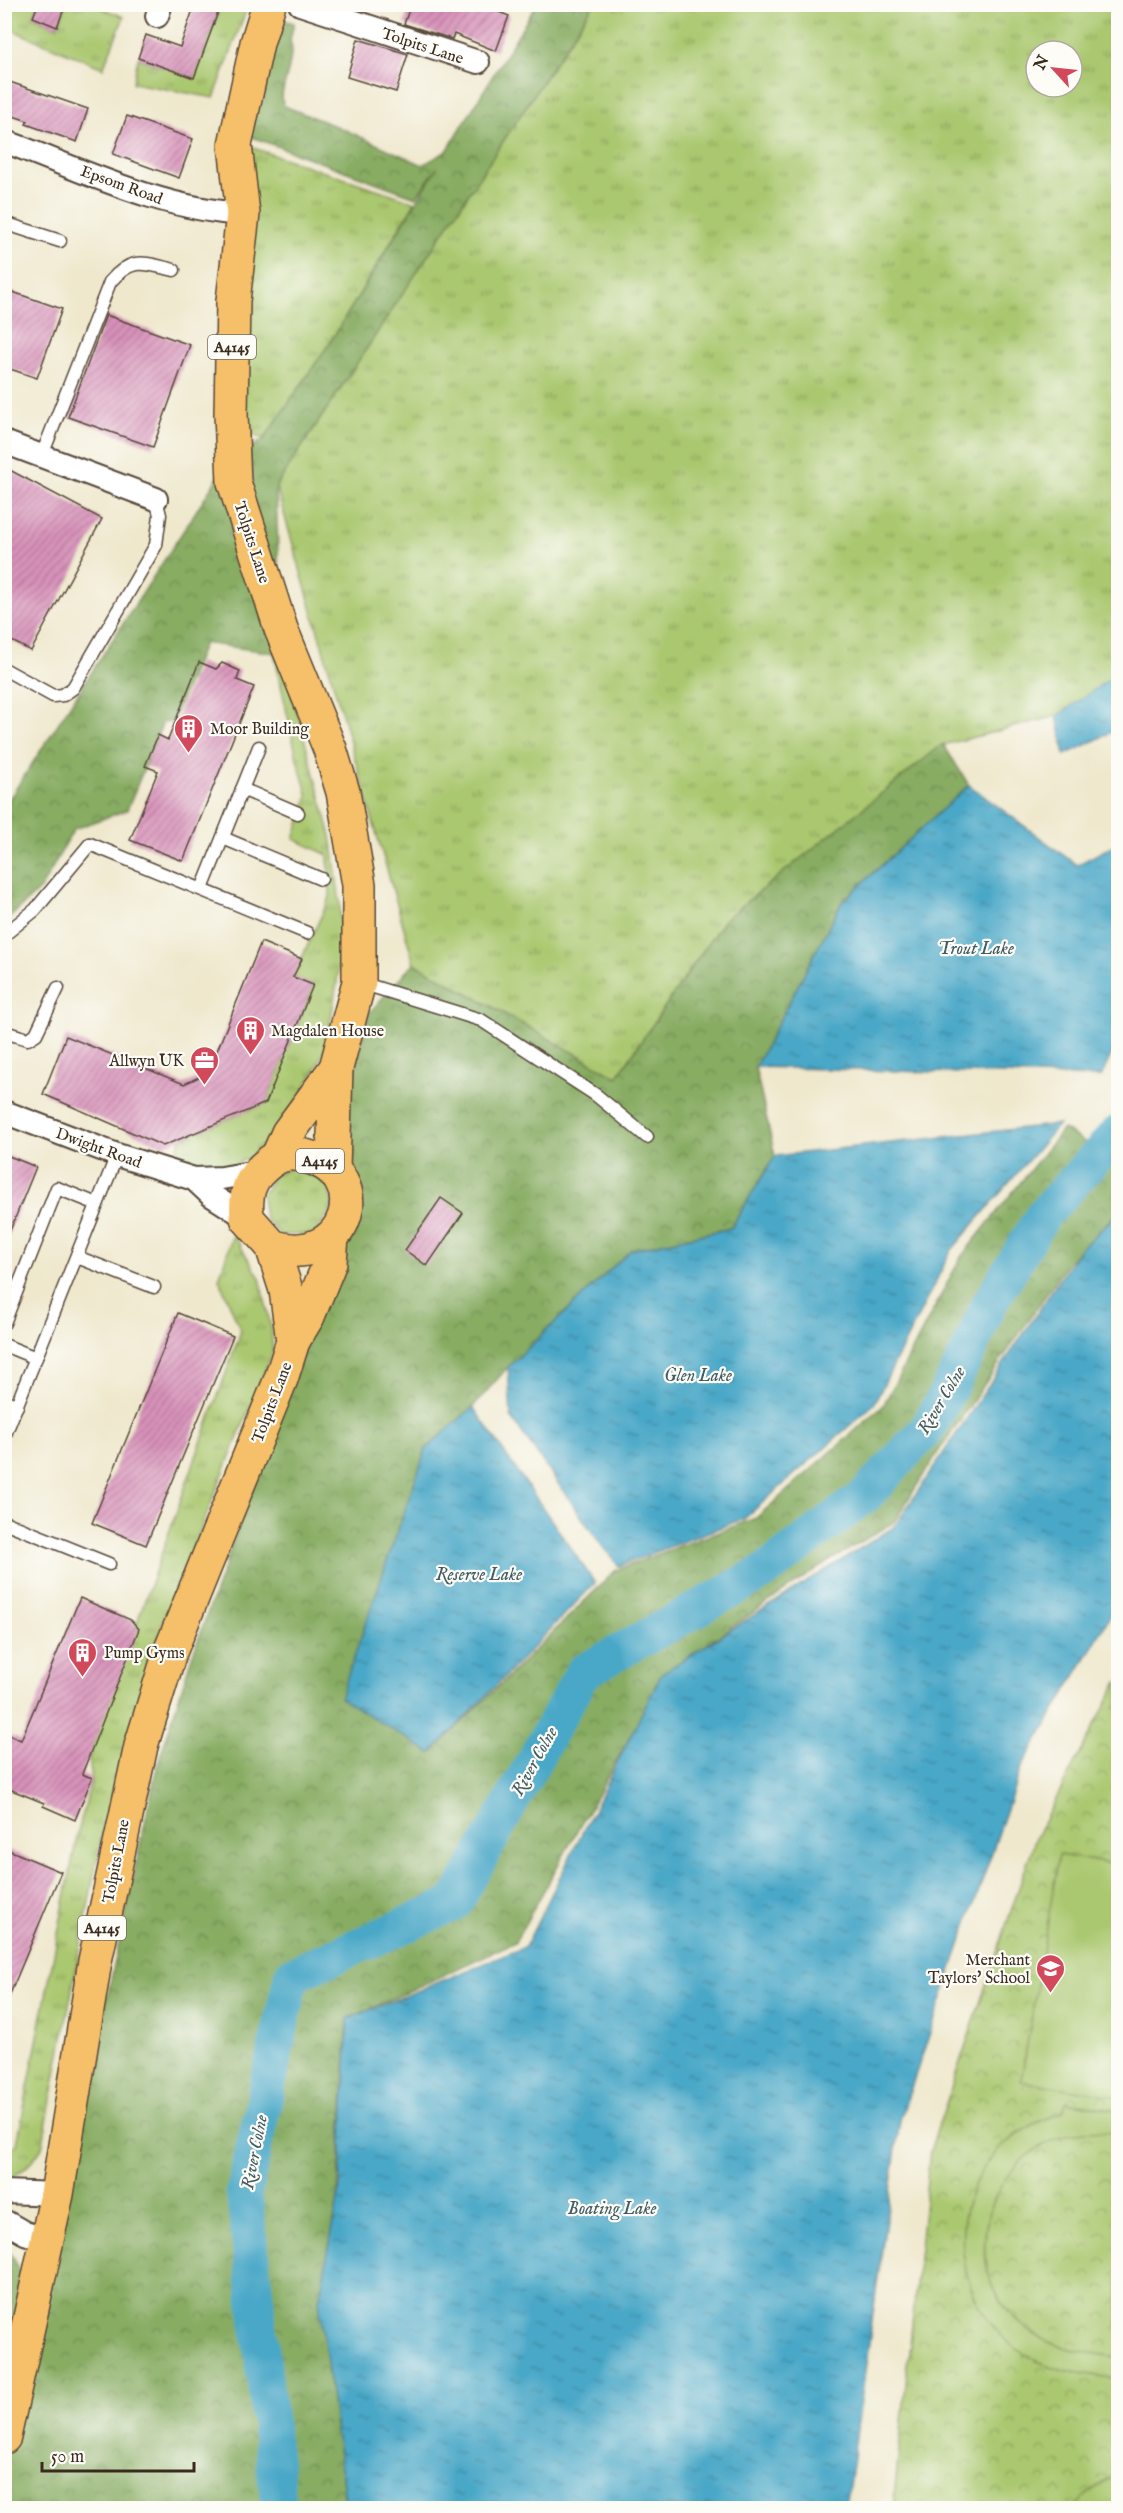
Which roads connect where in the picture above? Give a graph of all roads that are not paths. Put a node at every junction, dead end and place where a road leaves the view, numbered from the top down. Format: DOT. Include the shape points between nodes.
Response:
graph roads {
  1 [pos="269,4"];
  2 [pos="300,4"];
  3 [pos="478,62"];
  4 [pos="4,141"];
  5 [pos="243,214"];
  6 [pos="4,224"];
  7 [pos="60,241"];
  8 [pos="174,270"];
  9 [pos="4,442"];
  10 [pos="42,455"];
  11 [pos="156,499"];
  12 [pos="4,669"];
  13 [pos="259,747"];
  14 [pos="242,789"];
  15 [pos="298,813"];
  16 [pos="223,838"];
  17 [pos="321,879"];
  18 [pos="202,889"];
  19 [pos="307,933"];
  20 [pos="4,935"];
  21 [pos="359,982"];
  22 [pos="58,988"];
  23 [pos="4,1032"];
  24 [pos="336,1068"];
  25 [pos="4,1112"];
  26 [pos="647,1137"];
  27 [pos="117,1155"];
  28 [pos="267,1164"];
  29 [pos="333,1169"];
  30 [pos="194,1179"];
  31 [pos="97,1204"];
  32 [pos="247,1218"];
  33 [pos="332,1237"];
  34 [pos="272,1246"];
  35 [pos="76,1257"];
  36 [pos="154,1287"];
  37 [pos="4,1323"];
  38 [pos="293,1341"];
  39 [pos="4,1345"];
  40 [pos="36,1358"];
  41 [pos="4,1400"];
  42 [pos="17,1407"];
  43 [pos="4,1437"];
  44 [pos="4,1522"];
  45 [pos="109,1564"];
  46 [pos="4,2192"];
  47 [pos="57,2194"];
  48 [pos="4,2221"];
  49 [pos="47,2240"];
  50 [pos="4,2437"];
  1 -- 5 [label="main road, Tolpits Lane / A4145" via="235,145"];
  2 -- 3 [label="street, Tolpits Lane"];
  4 -- 5 [label="street, Epsom Road" via="160,200"];
  5 -- 21 [label="main road, Tolpits Lane / A4145" via="233,301 234,482 281,629 330,749 343,792 359,885"];
  6 -- 7 [label="lane"];
  8 -- 10 [label="lane" via="140,262 129,264 110,282"];
  9 -- 10 [label="street"];
  10 -- 11 [label="street"];
  11 -- 12 [label="lane" via="160,515 156,545 73,688 53,696"];
  13 -- 14 [label="lane"];
  14 -- 15 [label="lane"];
  14 -- 16 [label="lane"];
  16 -- 17 [label="lane"];
  16 -- 18 [label="lane"];
  18 -- 19 [label="lane"];
  18 -- 20 [label="lane" via="90,844 35,910"];
  21 -- 24 [label="main road, Tolpits Lane / A4145"];
  21 -- 26 [label="lane" via="481,1020 596,1095"];
  22 -- 23 [label="lane" via="36,1034 28,1039"];
  24 -- 28 [label="main road, Tolpits Lane / A4145"];
  24 -- 29 [label="main road, Tolpits Lane / A4145"];
  25 -- 27 [label="street, Dwight Road"];
  27 -- 30 [label="street, Dwight Road"];
  27 -- 31 [label="lane"];
  28 -- 29 [label="main road, A4145" via="297,1154 316,1158"];
  28 -- 30 [label="street, Dwight Road" via="222,1178"];
  28 -- 32 [label="main road, Tolpits Lane / A4145" via="249,1188"];
  29 -- 33 [label="main road, Tolpits Lane / A4145" via="342,1180 347,1209"];
  30 -- 32 [label="street, Dwight Road"];
  31 -- 35 [label="lane"];
  31 -- 37 [label="lane" via="57,1188"];
  32 -- 34 [label="main road, Tolpits Lane / A4145"];
  33 -- 34 [label="main road" via="317,1248 302,1252"];
  33 -- 38 [label="main road, Tolpits Lane / A4145" via="330,1262"];
  34 -- 38 [label="main road, Tolpits Lane / A4145" via="286,1290"];
  35 -- 36 [label="lane"];
  35 -- 40 [label="lane"];
  38 -- 47 [label="main road, Tolpits Lane / A4145" via="170,1652 141,1746 95,1961"];
  39 -- 40 [label="lane"];
  40 -- 42 [label="lane"];
  41 -- 42 [label="lane"];
  42 -- 43 [label="lane"];
  44 -- 45 [label="lane"];
  46 -- 47 [label="street"];
  47 -- 49 [label="main road, Tolpits Lane / A4145"];
  48 -- 49 [label="street"];
  49 -- 50 [label="main road, Tolpits Lane / A4145"];
}
